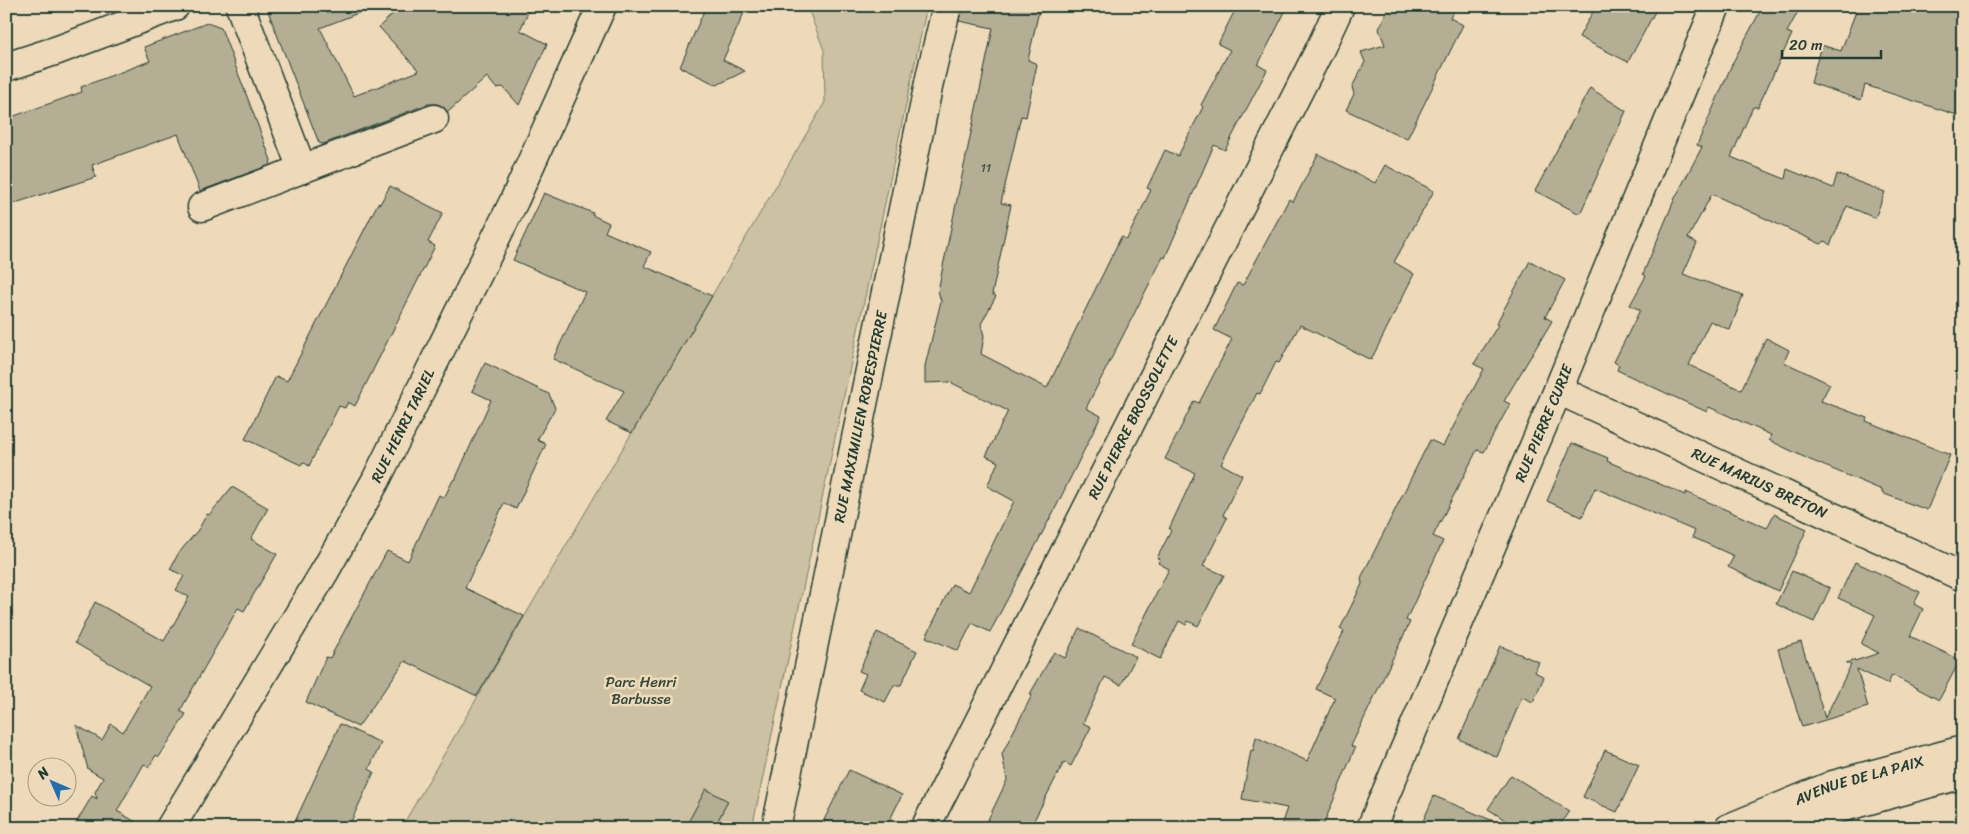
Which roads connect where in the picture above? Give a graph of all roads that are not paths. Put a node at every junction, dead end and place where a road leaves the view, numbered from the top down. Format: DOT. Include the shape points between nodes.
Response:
graph roads {
  1 [pos="175,6"];
  2 [pos="240,6"];
  3 [pos="602,6"];
  4 [pos="947,6"];
  5 [pos="1340,6"];
  6 [pos="1714,11"];
  7 [pos="6,67"];
  8 [pos="434,119"];
  9 [pos="302,169"];
  10 [pos="202,207"];
  11 [pos="1558,390"];
  12 [pos="1963,576"];
  13 [pos="1963,750"];
  14 [pos="1963,774"];
  15 [pos="170,828"];
  16 [pos="776,828"];
  17 [pos="925,828"];
  18 [pos="1371,828"];
  19 [pos="1728,828"];
  20 [pos="1786,828"];
  1 -- 7 [label="street"];
  2 -- 9 [label="street"];
  3 -- 15 [label="street, RUE HENRI TARIEL" via="514,200 376,480"];
  4 -- 16 [label="street, RUE MAXIMILIEN ROBESPIERRE"];
  5 -- 17 [label="street, RUE PIERRE BROSSOLETTE"];
  6 -- 11 [label="street, RUE PIERRE CURIE"];
  8 -- 9 [label="street"];
  9 -- 10 [label="street"];
  11 -- 12 [label="street, RUE MARIUS BRETON"];
  11 -- 18 [label="street, RUE PIERRE CURIE"];
  13 -- 19 [label="street, AVENUE DE LA PAIX" via="1833,785"];
  14 -- 20 [label="street, AVENUE DE LA PAIX" via="1833,810"];
}
